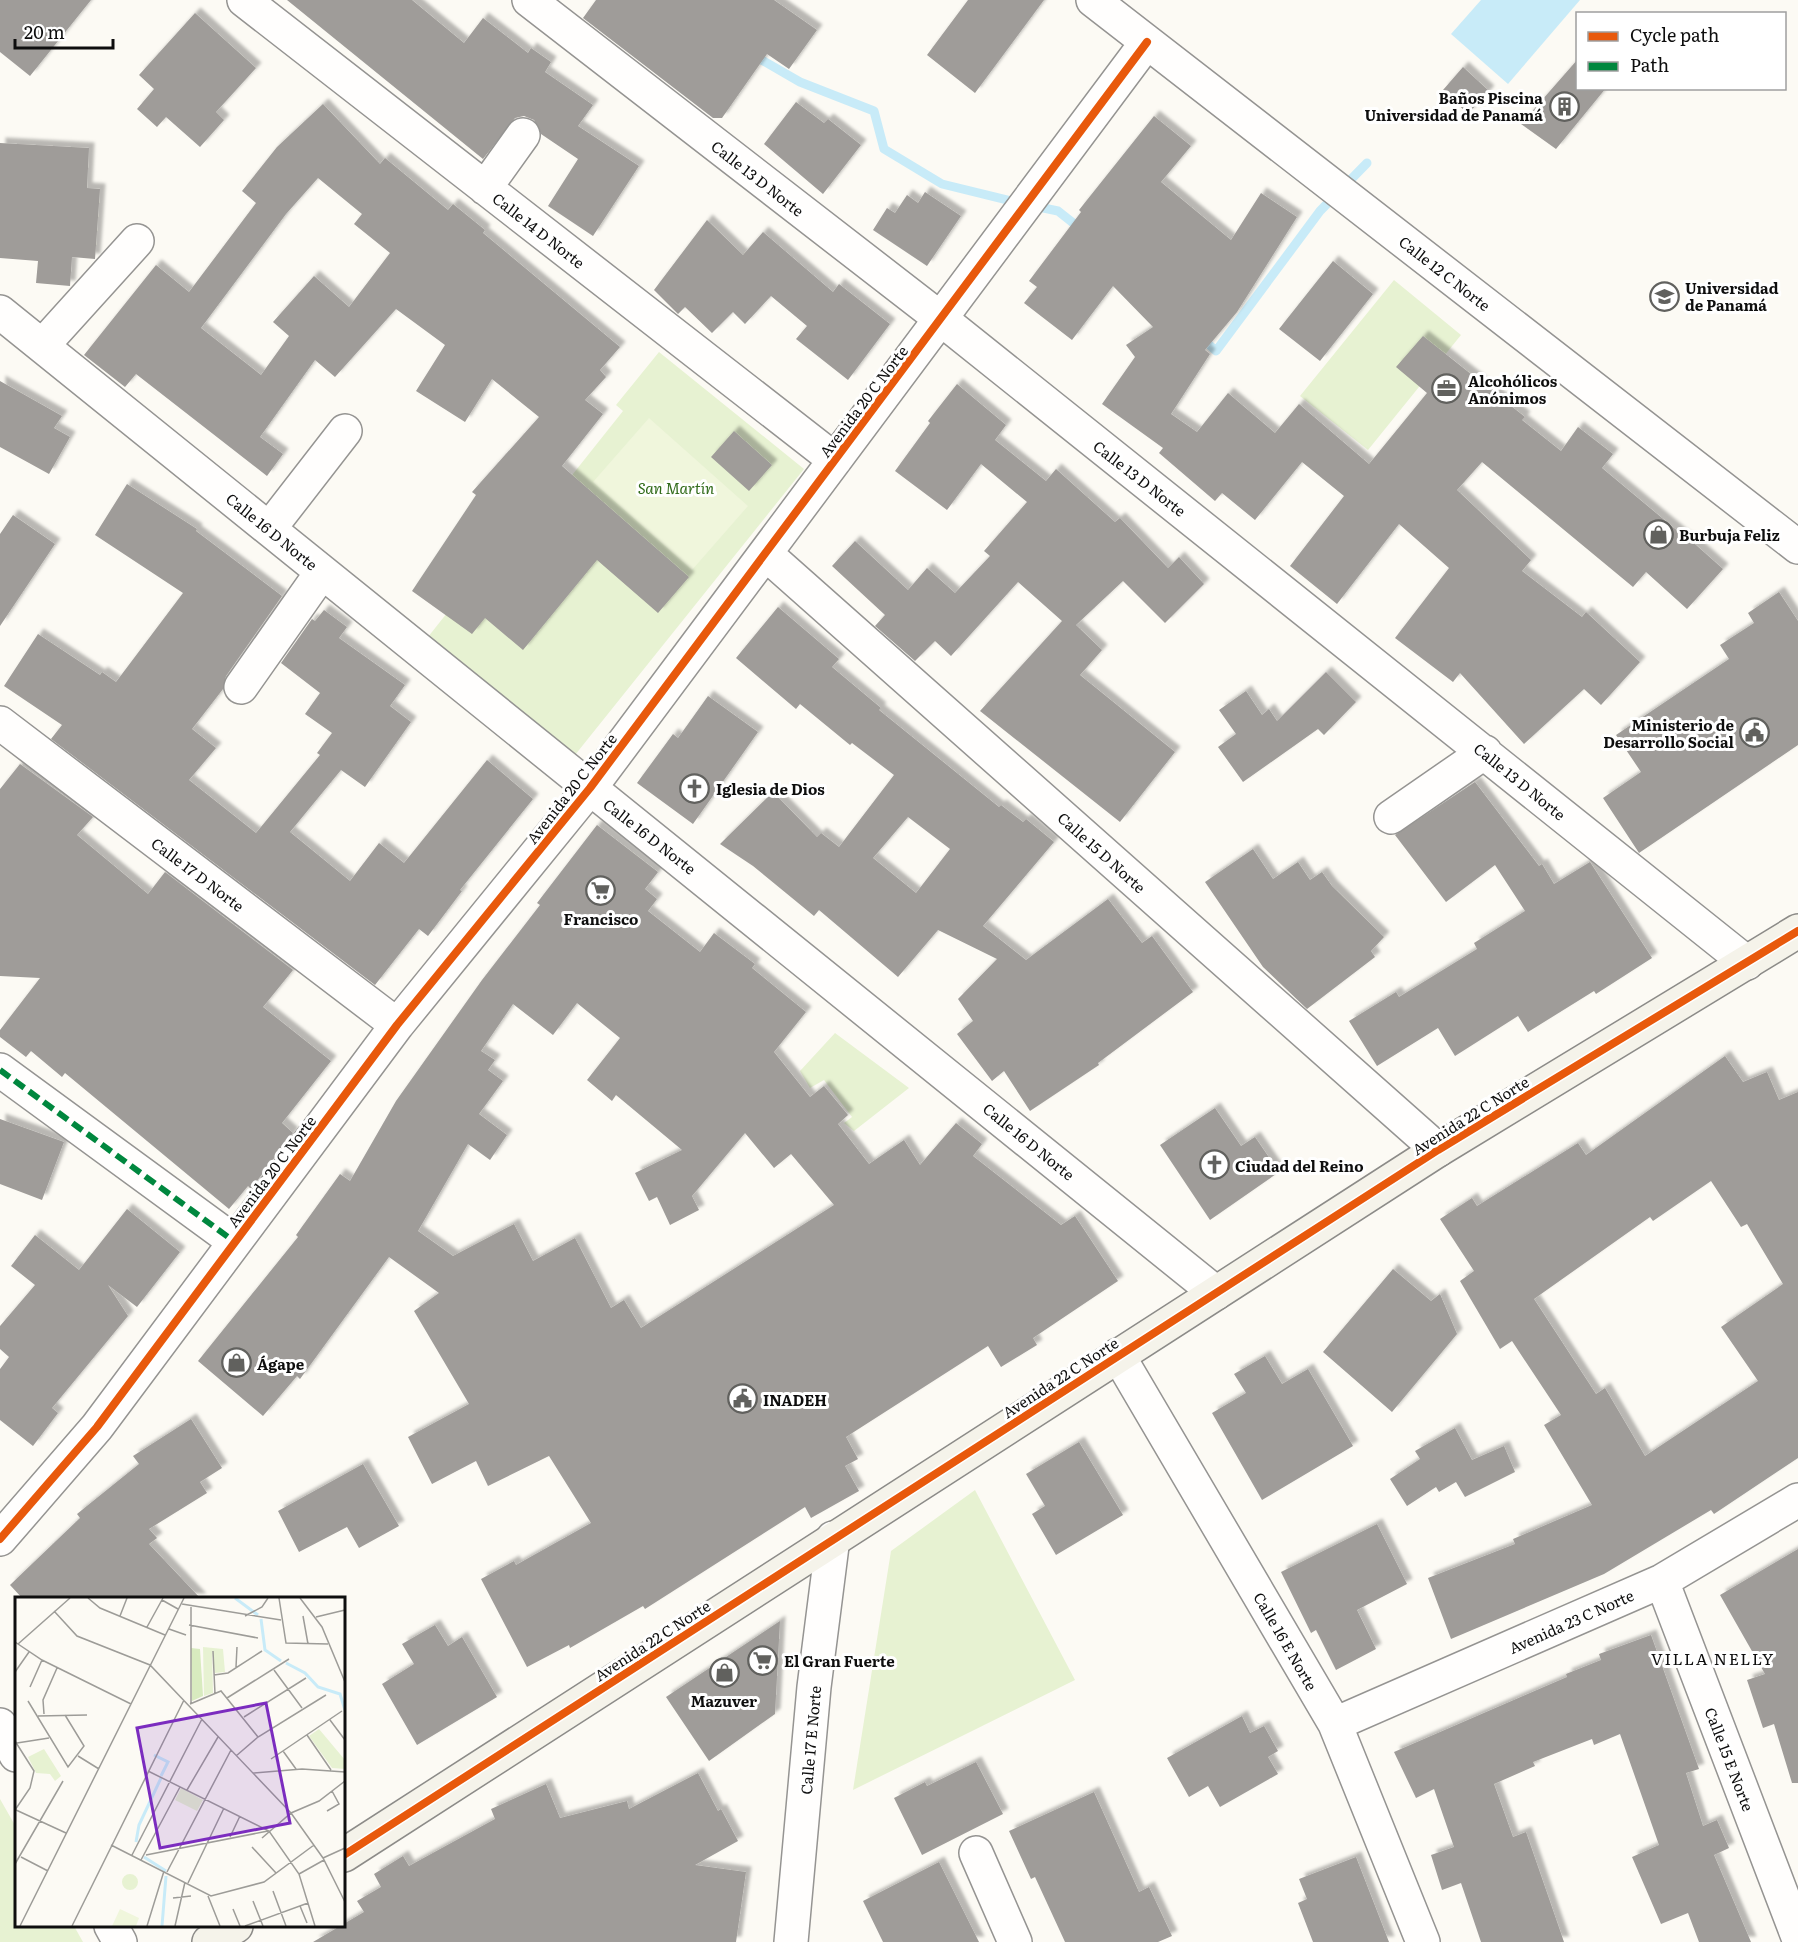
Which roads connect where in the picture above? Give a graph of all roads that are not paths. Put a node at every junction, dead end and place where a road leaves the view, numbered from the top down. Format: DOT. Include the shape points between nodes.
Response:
graph roads {
  1 [pos="244,0"];
  2 [pos="529,0"];
  3 [pos="1093,0"];
  4 [pos="1147,42"];
  5 [pos="523,135"];
  6 [pos="485,188"];
  7 [pos="137,241"];
  8 [pos="0,312"];
  9 [pos="941,319"];
  10 [pos="42,346"];
  11 [pos="345,431"];
  12 [pos="835,460"];
  13 [pos="269,529"];
  14 [pos="1798,547"];
  15 [pos="766,554"];
  16 [pos="322,572"];
  17 [pos="241,687"];
  18 [pos="0,723"];
  19 [pos="1485,753"];
  20 [pos="590,788"];
  21 [pos="1391,817"];
  22 [pos="1798,931"];
  23 [pos="1747,963"];
  24 [pos="397,1025"];
  25 [pos="0,1070"];
  26 [pos="1438,1150"];
  27 [pos="235,1242"];
  28 [pos="1216,1293"];
  29 [pos="1118,1355"];
  30 [pos="1798,1500"];
  31 [pos="833,1538"];
  32 [pos="0,1539"];
  33 [pos="1662,1581"];
  34 [pos="1335,1724"];
  35 [pos="0,1725"];
  36 [pos="15,1753"];
  37 [pos="976,1853"];
  38 [pos="345,1854"];
  39 [pos="112,1927"];
  40 [pos="234,1927"];
  41 [pos="1798,1937"];
  42 [pos="120,1942"];
  43 [pos="209,1942"];
  44 [pos="791,1942"];
  45 [pos="1015,1942"];
  46 [pos="1423,1942"];
  1 -- 6 [label="street, Calle 14 D Norte"];
  2 -- 9 [label="street, Calle 13 D Norte"];
  3 -- 4 [label="street, Calle 12 C Norte"];
  4 -- 9 [label="street, Avenida 20 C Norte"];
  4 -- 14 [label="street, Calle 12 C Norte"];
  5 -- 6 [label="street"];
  6 -- 12 [label="street, Calle 14 D Norte"];
  7 -- 10 [label="street"];
  8 -- 10 [label="street, Calle 16 D Norte"];
  9 -- 12 [label="street, Avenida 20 C Norte"];
  9 -- 19 [label="street, Calle 13 D Norte"];
  10 -- 13 [label="street, Calle 16 D Norte"];
  11 -- 13 [label="street"];
  12 -- 15 [label="street, Avenida 20 C Norte"];
  13 -- 16 [label="street, Calle 16 D Norte"];
  15 -- 20 [label="street, Avenida 20 C Norte"];
  15 -- 26 [label="street, Calle 15 D Norte"];
  16 -- 17 [label="street"];
  16 -- 20 [label="street, Calle 16 D Norte"];
  18 -- 24 [label="street, Calle 17 D Norte"];
  19 -- 21 [label="street"];
  19 -- 23 [label="street, Calle 13 D Norte"];
  20 -- 24 [label="street, Avenida 20 C Norte"];
  20 -- 28 [label="street, Calle 16 D Norte"];
  22 -- 23 [label="street, Avenida 22 C Norte"];
  23 -- 26 [label="street, Avenida 22 C Norte"];
  24 -- 27 [label="street, Avenida 20 C Norte"];
  25 -- 27 [label="street"];
  26 -- 28 [label="street, Avenida 22 C Norte"];
  27 -- 32 [label="street, Avenida 20 C Norte" via="97,1427"];
  28 -- 29 [label="street, Avenida 22 C Norte"];
  29 -- 31 [label="street, Avenida 22 C Norte"];
  29 -- 34 [label="street, Calle 16 E Norte"];
  30 -- 33 [label="street, Avenida 23 C Norte"];
  31 -- 38 [label="street, Avenida 22 C Norte"];
  31 -- 44 [label="street, Calle 17 E Norte" via="814,1688"];
  33 -- 34 [label="street, Avenida 23 C Norte"];
  33 -- 41 [label="street, Calle 15 E Norte"];
  34 -- 46 [label="street, Calle 16 E Norte"];
  35 -- 36 [label="street"];
  37 -- 45 [label="street"];
  39 -- 42 [label="street"];
  40 -- 43 [label="street"];
}
